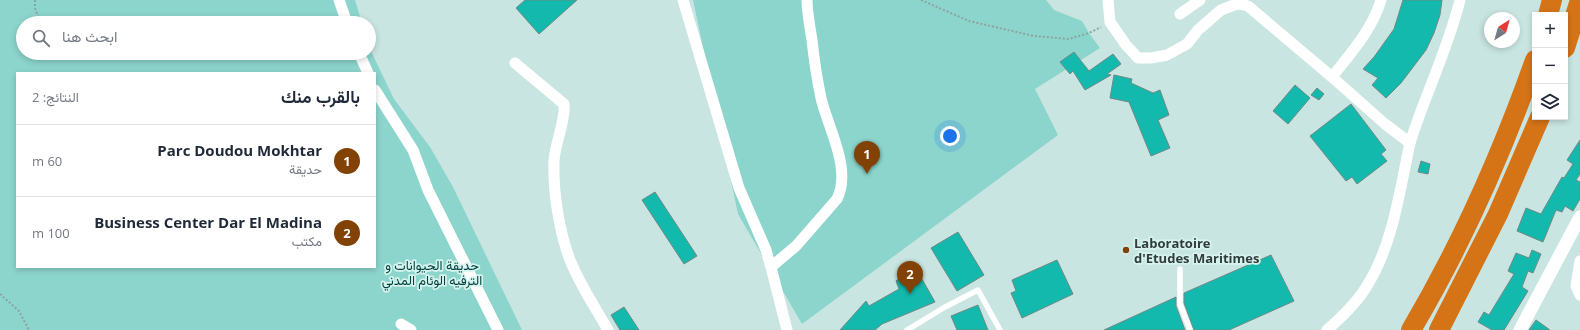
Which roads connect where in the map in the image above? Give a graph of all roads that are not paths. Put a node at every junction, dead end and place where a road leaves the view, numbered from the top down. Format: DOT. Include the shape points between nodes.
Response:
graph roads {
  1 [pos="339,0"];
  2 [pos="683,0"];
  3 [pos="807,0"];
  4 [pos="1108,0"];
  5 [pos="1200,0"];
  6 [pos="1381,0"];
  7 [pos="1460,0"];
  8 [pos="1552,0"];
  9 [pos="1580,0"];
  10 [pos="1240,2"];
  11 [pos="1549,12"];
  12 [pos="1180,14"];
  13 [pos="345,16"];
  14 [pos="1568,38"];
  15 [pos="363,60"];
  16 [pos="516,63"];
  17 [pos="1532,68"];
  18 [pos="368,72"];
  19 [pos="1332,77"];
  20 [pos="376,92"];
  21 [pos="1539,120"];
  22 [pos="1410,144"];
  23 [pos="1580,217"];
  24 [pos="1580,261"];
  25 [pos="771,267"];
  26 [pos="1180,269"];
  27 [pos="1580,295"];
  28 [pos="401,324"];
  29 [pos="1412,327"];
  30 [pos="1440,328"];
  31 [pos="411,330"];
  32 [pos="498,330"];
  33 [pos="608,330"];
  34 [pos="787,330"];
  35 [pos="907,330"];
  36 [pos="1000,330"];
  37 [pos="1190,330"];
  38 [pos="1327,330"];
  39 [pos="1520,330"];
  1 -- 13 [label="street"];
  2 -- 25 [label="street" via="739,188"];
  3 -- 25 [label="street" via="822,98 838,150 841,191 796,246"];
  4 -- 10 [label="street" via="1110,22 1138,58 1166,56 1187,44 1198,30 1221,10"];
  5 -- 12 [label="street"];
  6 -- 19 [label="street" via="1365,34"];
  7 -- 22 [label="street"];
  8 -- 11 [label="highway"];
  9 -- 14 [label="highway"];
  10 -- 19 [label="street" via="1255,11"];
  15 -- 18 [label="street"];
  16 -- 33 [label="street" via="564,104 554,160 560,224 571,260"];
  17 -- 29 [label="highway" via="1513,121 1462,237"];
  19 -- 22 [label="street"];
  20 -- 32 [label="street" via="413,150 428,190"];
  21 -- 30 [label="highway" via="1498,214"];
  22 -- 38 [label="street" via="1396,206 1378,265 1359,298"];
  23 -- 39 [label="street"];
  24 -- 27 [label="street" via="1576,286"];
  25 -- 34 [label="street"];
  26 -- 37 [label="lane" via="1180,304"];
  28 -- 31 [label="street"];
  35 -- 36 [label="lane" via="978,290"];
}
